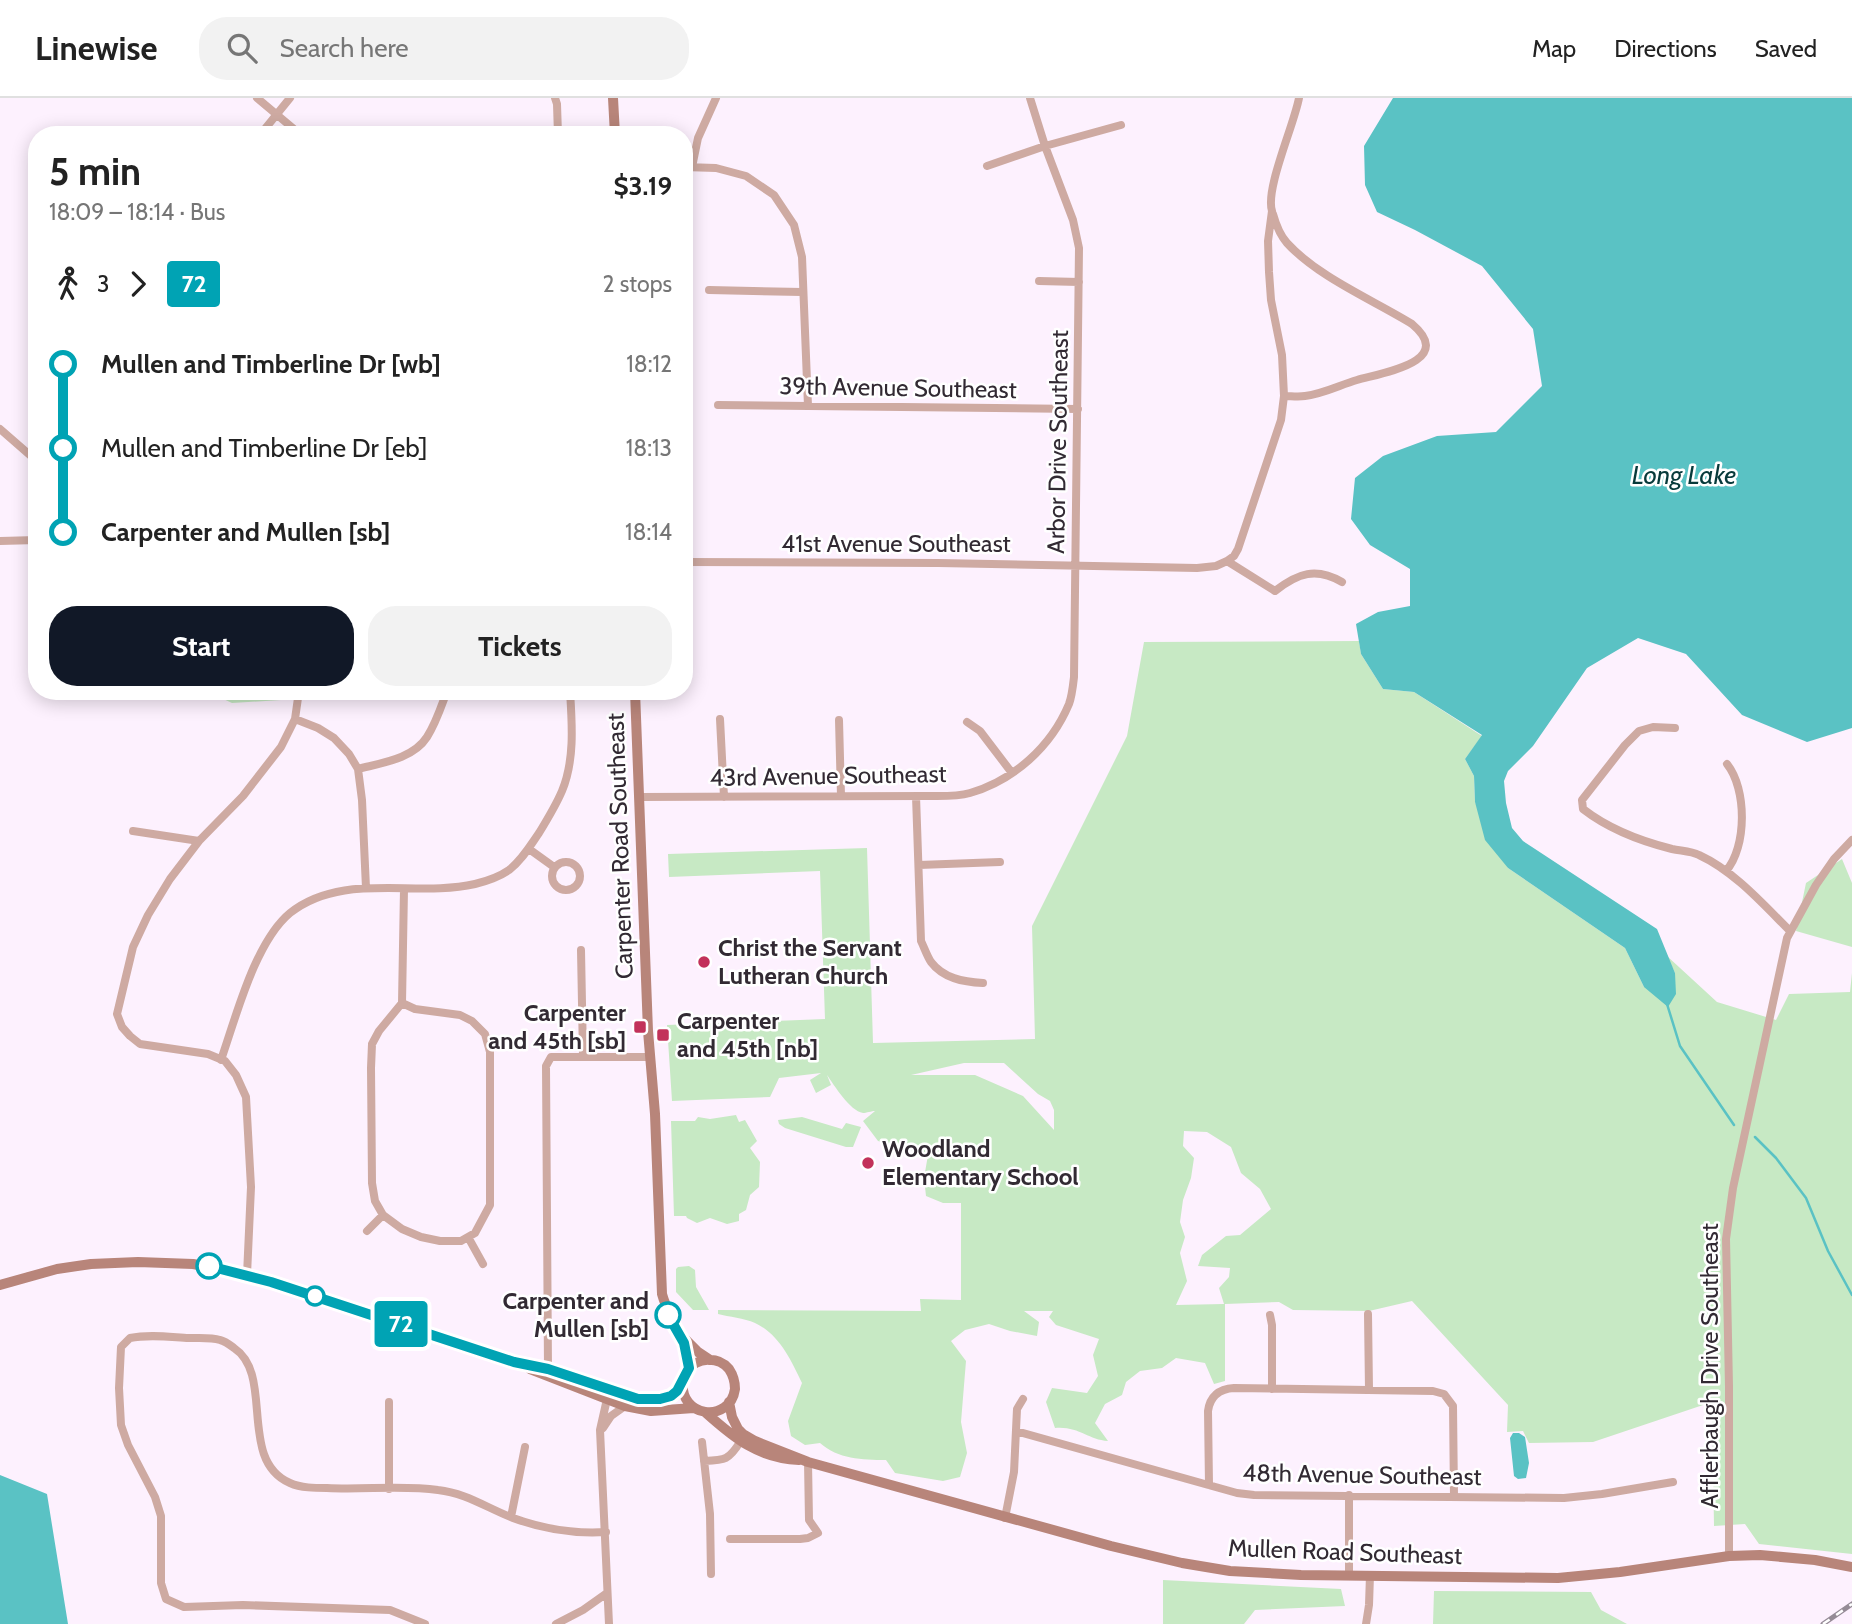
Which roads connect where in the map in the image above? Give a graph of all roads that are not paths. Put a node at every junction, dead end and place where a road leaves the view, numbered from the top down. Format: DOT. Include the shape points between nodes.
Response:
graph roads {
  1 [pos="257,98"];
  2 [pos="290,98"];
  3 [pos="555,98"];
  4 [pos="613,98"];
  5 [pos="716,98"];
  6 [pos="1030,98"];
  7 [pos="1299,98"];
  8 [pos="277,115"];
  9 [pos="1121,125"];
  10 [pos="268,126"];
  11 [pos="290,126"];
  12 [pos="558,126"];
  13 [pos="615,126"];
  14 [pos="1045,146"];
  15 [pos="693,152"];
  16 [pos="987,166"];
  17 [pos="693,167"];
  18 [pos="1272,211"];
  19 [pos="1039,281"];
  20 [pos="1079,282"];
  21 [pos="709,290"];
  22 [pos="802,292"];
  23 [pos="1284,396"];
  24 [pos="718,405"];
  25 [pos="808,406"];
  26 [pos="1078,409"];
  27 [pos="0,429"];
  28 [pos="28,453"];
  29 [pos="28,540"];
  30 [pos="0,541"];
  31 [pos="1227,561"];
  32 [pos="693,562"];
  33 [pos="1076,565"];
  34 [pos="1342,582"];
  35 [pos="298,700"];
  36 [pos="443,700"];
  37 [pos="571,700"];
  38 [pos="635,700"];
  39 [pos="295,719"];
  40 [pos="720,719"];
  41 [pos="839,720"];
  42 [pos="967,722"];
  43 [pos="1675,727"];
  44 [pos="1727,764"];
  45 [pos="358,769"];
  46 [pos="1012,773"];
  47 [pos="841,796"];
  48 [pos="916,796"];
  49 [pos="640,797"];
  50 [pos="724,797"];
  51 [pos="133,831"];
  52 [pos="1852,840"];
  53 [pos="199,841"];
  54 [pos="528,849"];
  55 [pos="1000,862"];
  56 [pos="919,865"];
  57 [pos="554,867"];
  58 [pos="1726,871"];
  59 [pos="366,888"];
  60 [pos="404,889"];
  61 [pos="1790,931"];
  62 [pos="581,950"];
  63 [pos="983,983"];
  64 [pos="402,1003"];
  65 [pos="583,1057"];
  66 [pos="650,1057"];
  67 [pos="221,1060"];
  68 [pos="383,1215"];
  69 [pos="367,1231"];
  70 [pos="468,1237"];
  71 [pos="483,1264"];
  72 [pos="247,1275"];
  73 [pos="0,1285"];
  74 [pos="1368,1314"];
  75 [pos="1270,1315"];
  76 [pos="678,1332"];
  77 [pos="710,1360"];
  78 [pos="514,1362"];
  79 [pos="689,1368"];
  80 [pos="548,1369"];
  81 [pos="683,1380"];
  82 [pos="1272,1389"];
  83 [pos="1369,1390"];
  84 [pos="607,1399"];
  85 [pos="638,1399"];
  86 [pos="1023,1399"];
  87 [pos="389,1402"];
  88 [pos="729,1402"];
  89 [pos="625,1406"];
  90 [pos="694,1408"];
  91 [pos="705,1412"];
  92 [pos="600,1430"];
  93 [pos="1016,1431"];
  94 [pos="702,1442"];
  95 [pos="740,1442"];
  96 [pos="526,1447"];
  97 [pos="704,1461"];
  98 [pos="807,1461"];
  99 [pos="1673,1482"];
  100 [pos="1209,1485"];
  101 [pos="389,1489"];
  102 [pos="1349,1495"];
  103 [pos="1454,1497"];
  104 [pos="511,1517"];
  105 [pos="1005,1518"];
  106 [pos="606,1532"];
  107 [pos="730,1539"];
  108 [pos="1729,1556"];
  109 [pos="1852,1567"];
  110 [pos="711,1574"];
  111 [pos="1349,1575"];
  112 [pos="1370,1575"];
  113 [pos="607,1593"];
  114 [pos="425,1624"];
  115 [pos="556,1624"];
  116 [pos="610,1624"];
  117 [pos="1366,1624"];
  1 -- 8 [label="street"];
  2 -- 8 [label="street"];
  3 -- 12 [label="street"];
  4 -- 13 [label="street"];
  5 -- 15 [label="street"];
  6 -- 14 [label="street, Arbor Drive Southeast"];
  7 -- 18 [label="street" via="1272,191"];
  8 -- 10 [label="street"];
  8 -- 11 [label="street"];
  9 -- 14 [label="street"];
  14 -- 16 [label="street"];
  14 -- 20 [label="street, Arbor Drive Southeast" via="1078,238"];
  17 -- 22 [label="street" via="716,167 746,176 775,195 794,225 802,257"];
  18 -- 23 [label="street" via="1269,272"];
  18 -- 23 [label="street" via="1278,230 1294,250 1326,275 1412,324 1425,342 1420,359 1399,369 1314,394"];
  19 -- 20 [label="street"];
  20 -- 26 [label="street, Arbor Drive Southeast"];
  21 -- 22 [label="street"];
  22 -- 25 [label="street"];
  23 -- 31 [label="street" via="1281,420 1251,513 1238,549"];
  24 -- 25 [label="street, 39th Avenue Southeast"];
  25 -- 26 [label="street, 39th Avenue Southeast"];
  26 -- 33 [label="street, Arbor Drive Southeast"];
  27 -- 28 [label="street"];
  29 -- 30 [label="street"];
  31 -- 33 [label="street, 41st Avenue Southeast" via="1197,568"];
  31 -- 34 [label="street" via="1275,591 1314,572"];
  32 -- 33 [label="street, 41st Avenue Southeast"];
  33 -- 46 [label="street, Arbor Drive Southeast" via="1070,702 1037,754"];
  35 -- 39 [label="street"];
  36 -- 45 [label="street" via="426,740 413,751"];
  37 -- 54 [label="street" via="569,764 562,790"];
  38 -- 49 [label="street, Carpenter Road Southeast"];
  39 -- 45 [label="street" via="334,738"];
  39 -- 53 [label="street" via="281,747 243,796"];
  40 -- 50 [label="street"];
  41 -- 47 [label="street"];
  42 -- 46 [label="street" via="980,731"];
  43 -- 58 [label="street" via="1639,731 1582,800 1583,810 1629,836 1696,853"];
  44 -- 58 [label="street" via="1736,781 1742,820 1738,849"];
  45 -- 59 [label="street"];
  46 -- 48 [label="street, 43rd Avenue Southeast" via="967,794"];
  47 -- 48 [label="street, 43rd Avenue Southeast"];
  47 -- 50 [label="street, 43rd Avenue Southeast"];
  48 -- 56 [label="street"];
  49 -- 50 [label="street, 43rd Avenue Southeast"];
  49 -- 66 [label="street, Carpenter Road Southeast"];
  51 -- 53 [label="street"];
  52 -- 61 [label="street, Afflerbaugh Drive Southeast" via="1816,886"];
  53 -- 67 [label="street" via="148,915 133,947 117,1014 122,1027 140,1044"];
  54 -- 57 [label="street"];
  54 -- 60 [label="street" via="508,870 488,881 456,889"];
  55 -- 56 [label="street"];
  56 -- 63 [label="street" via="921,941 931,962 948,976"];
  58 -- 61 [label="street"];
  59 -- 60 [label="street"];
  59 -- 67 [label="street" via="309,900 288,914 271,934"];
  60 -- 64 [label="street"];
  61 -- 108 [label="street, Afflerbaugh Drive Southeast" via="1738,1160 1728,1225"];
  62 -- 65 [label="street"];
  64 -- 68 [label="street" via="372,1044 372,1183"];
  64 -- 70 [label="street" via="460,1015 485,1034 490,1052 490,1205 475,1233"];
  65 -- 66 [label="street"];
  65 -- 80 [label="street" via="551,1057 546,1066"];
  66 -- 76 [label="street, Carpenter Road Southeast" via="662,1294"];
  67 -- 72 [label="street" via="236,1074 246,1097 251,1187"];
  68 -- 69 [label="street"];
  68 -- 70 [label="street" via="421,1237 440,1241"];
  70 -- 71 [label="street"];
  72 -- 73 [label="street" via="193,1264 116,1262 57,1269"];
  72 -- 78 [label="street"];
  74 -- 83 [label="street"];
  75 -- 82 [label="street"];
  76 -- 77 [label="street, Carpenter Road Southeast"];
  76 -- 79 [label="street, Carpenter Road Southeast"];
  77 -- 79 [label="street"];
  77 -- 88 [label="street" via="730,1371 734,1394"];
  78 -- 80 [label="street"];
  78 -- 84 [label="street"];
  79 -- 81 [label="street"];
  80 -- 85 [label="street"];
  81 -- 85 [label="street" via="671,1396"];
  81 -- 90 [label="street" via="685,1398"];
  82 -- 83 [label="street"];
  82 -- 100 [label="street" via="1227,1389 1212,1398 1208,1411"];
  83 -- 103 [label="street" via="1433,1391 1448,1399 1453,1410"];
  84 -- 85 [label="street"];
  84 -- 89 [label="street"];
  84 -- 92 [label="street"];
  86 -- 93 [label="street" via="1017,1409"];
  87 -- 101 [label="street"];
  88 -- 91 [label="street" via="719,1410"];
  88 -- 98 [label="street, Mullen Road Southeast" via="743,1434"];
  89 -- 90 [label="street" via="651,1411"];
  89 -- 92 [label="street"];
  90 -- 91 [label="street"];
  91 -- 95 [label="street, Mullen Road Southeast"];
  92 -- 106 [label="street"];
  93 -- 100 [label="street, 48th Avenue Southeast"];
  93 -- 105 [label="street"];
  94 -- 97 [label="street"];
  95 -- 97 [label="street" via="733,1454 722,1460"];
  95 -- 98 [label="street, Mullen Road Southeast" via="785,1460"];
  96 -- 104 [label="street"];
  97 -- 110 [label="street"];
  98 -- 105 [label="street, Mullen Road Southeast"];
  98 -- 107 [label="street" via="809,1520 818,1532 800,1539"];
  99 -- 103 [label="street, 48th Avenue Southeast" via="1564,1498"];
  100 -- 102 [label="street, 48th Avenue Southeast" via="1254,1495"];
  101 -- 104 [label="street" via="457,1493"];
  101 -- 114 [label="street" via="308,1487 290,1483 273,1471 264,1457 252,1371 239,1351 222,1340 130,1338 121,1348 121,1425 161,1516 161,1583 166,1599 184,1607 390,1610"];
  102 -- 103 [label="street, 48th Avenue Southeast"];
  102 -- 111 [label="street"];
  104 -- 106 [label="street" via="582,1534"];
  105 -- 111 [label="street, Mullen Road Southeast" via="1206,1567"];
  106 -- 113 [label="street"];
  108 -- 109 [label="street, Mullen Road Southeast" via="1782,1556"];
  108 -- 112 [label="street, Mullen Road Southeast" via="1558,1578"];
  111 -- 112 [label="street, Mullen Road Southeast"];
  112 -- 117 [label="street"];
  113 -- 115 [label="street"];
  113 -- 116 [label="street"];
}
